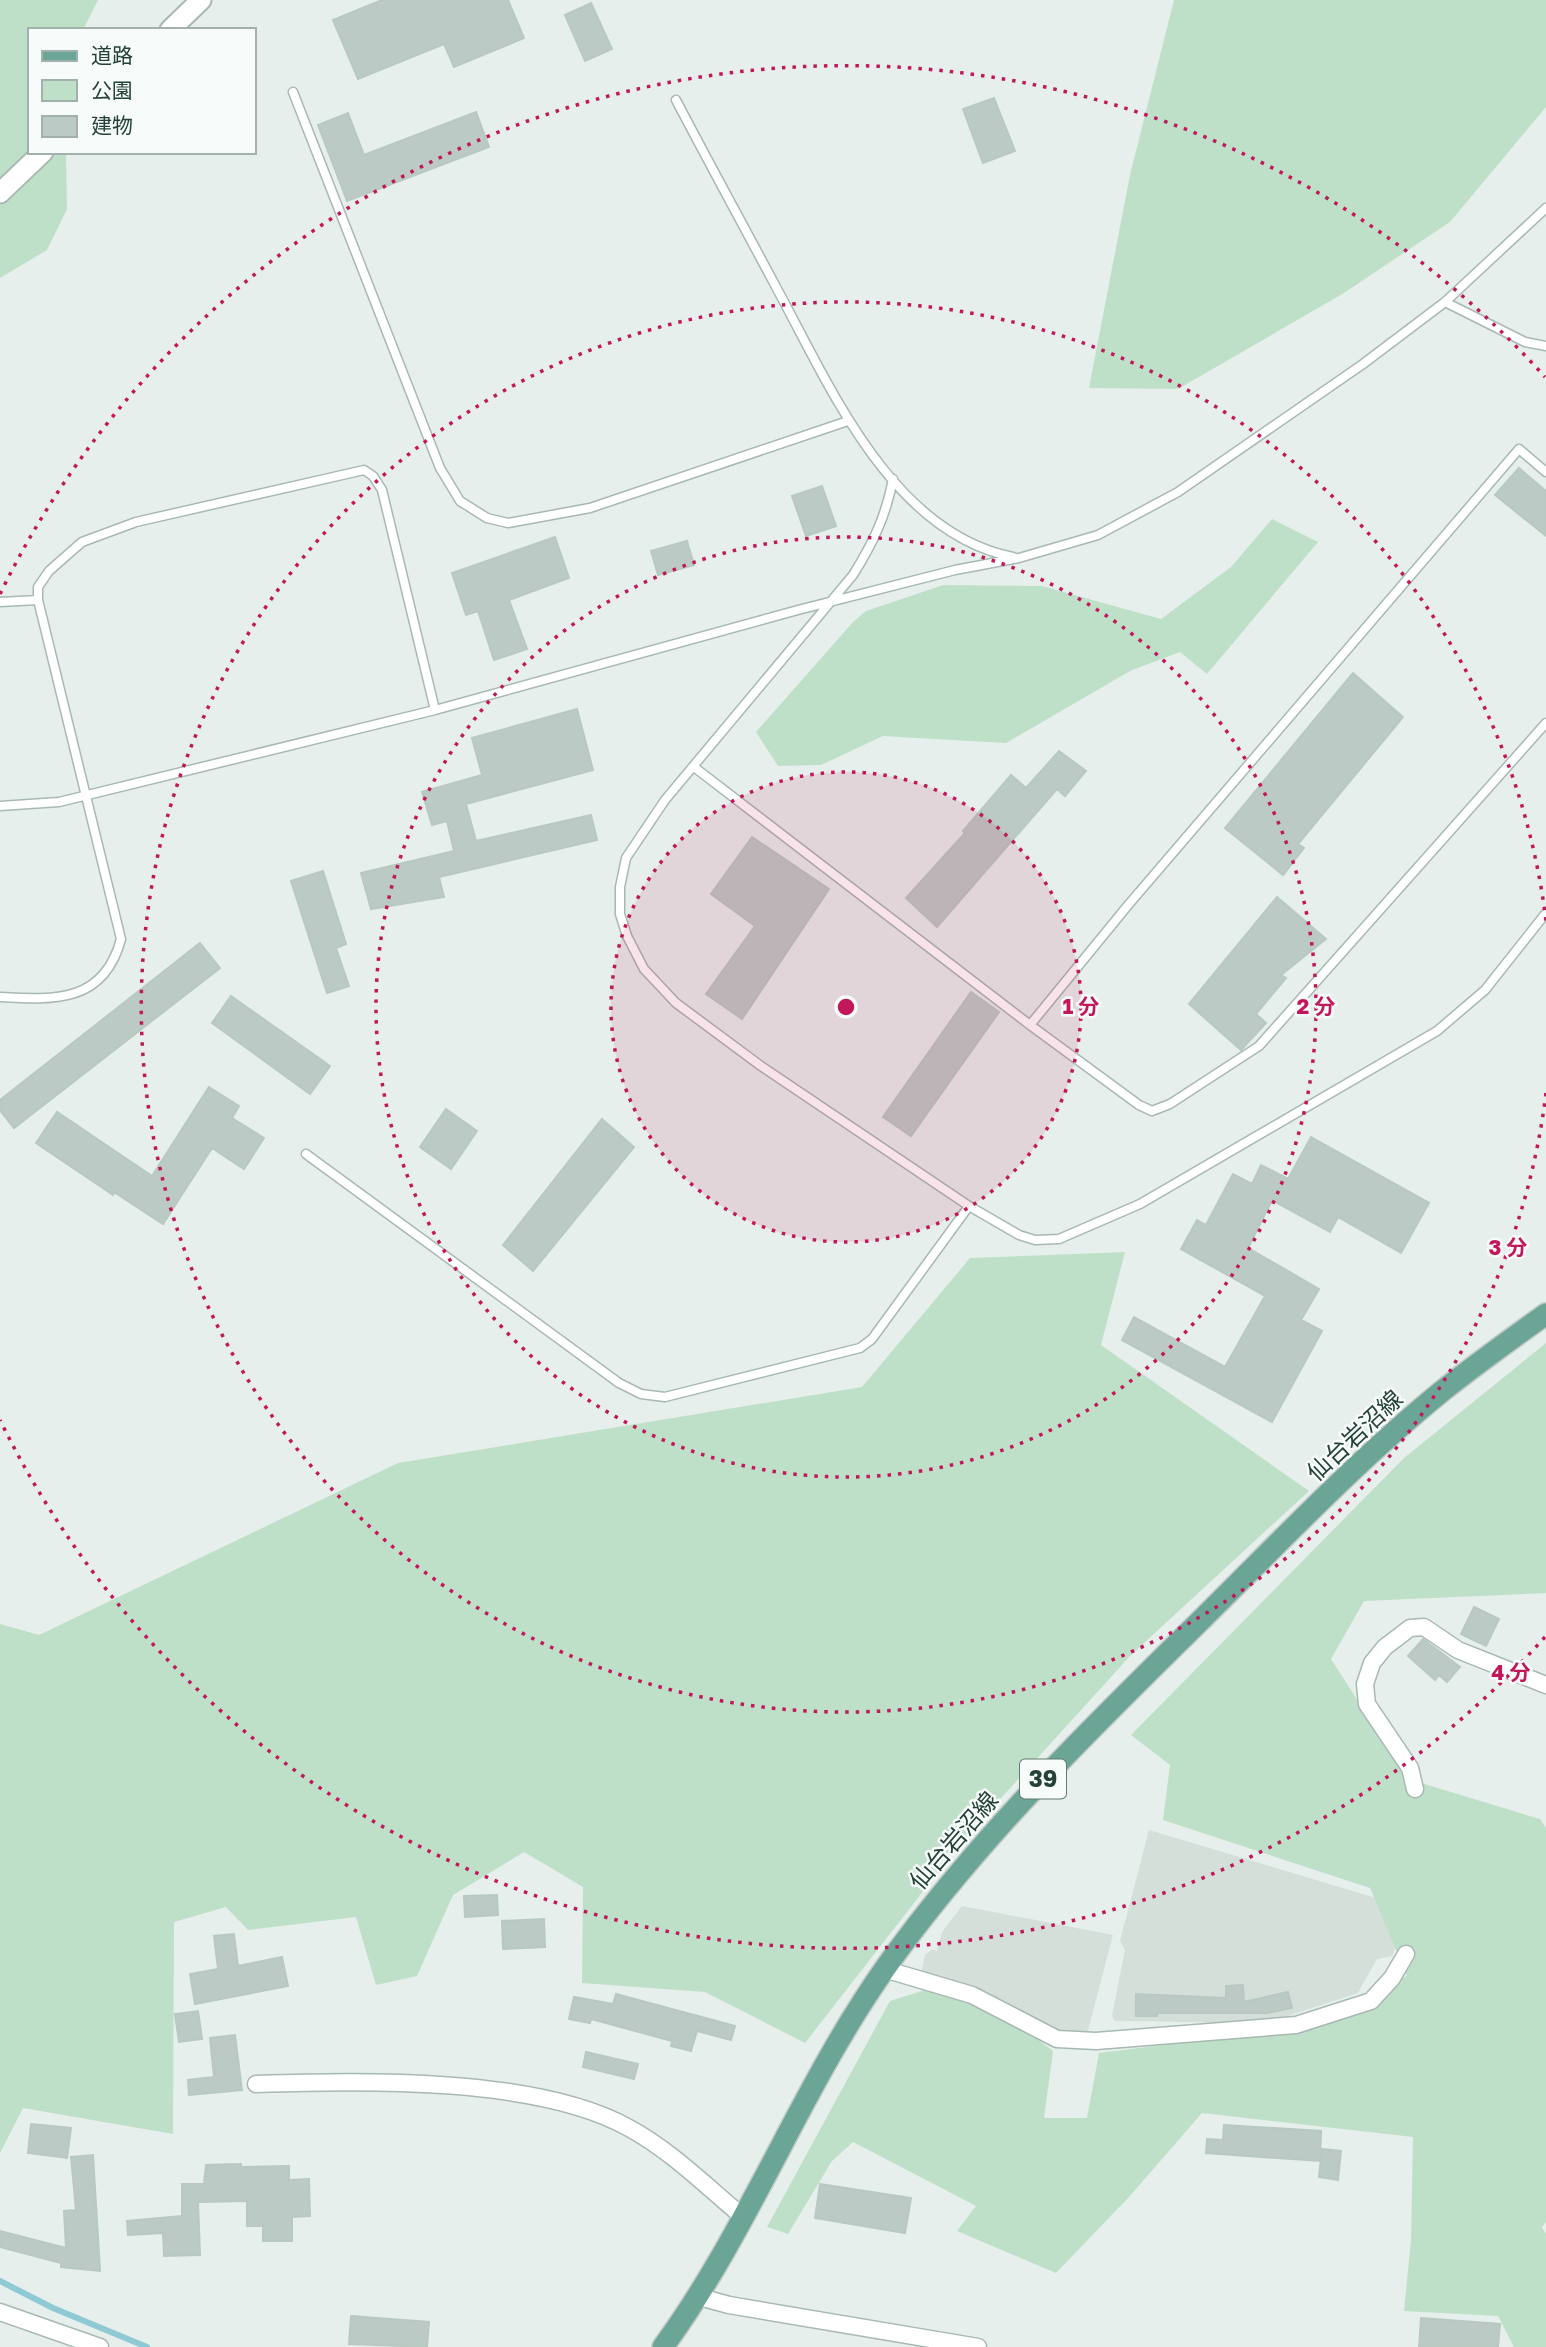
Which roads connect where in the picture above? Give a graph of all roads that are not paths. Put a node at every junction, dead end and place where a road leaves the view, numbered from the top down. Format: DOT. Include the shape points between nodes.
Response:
graph roads {
  1 [pos="201,0"];
  2 [pos="172,28"];
  3 [pos="293,92"];
  4 [pos="676,100"];
  5 [pos="41,154"];
  6 [pos="0,194"];
  7 [pos="1546,208"];
  8 [pos="1445,302"];
  9 [pos="1546,346"];
  10 [pos="848,421"];
  11 [pos="1546,472"];
  12 [pos="893,479"];
  13 [pos="1019,558"];
  14 [pos="38,600"];
  15 [pos="830,602"];
  16 [pos="0,603"];
  17 [pos="435,710"];
  18 [pos="1546,723"];
  19 [pos="694,767"];
  20 [pos="85,794"];
  21 [pos="0,806"];
  22 [pos="1546,913"];
  23 [pos="0,997"];
  24 [pos="1030,1025"];
  25 [pos="306,1154"];
  26 [pos="969,1206"];
  27 [pos="1546,1314"];
  28 [pos="1546,1685"];
  29 [pos="1415,1789"];
  30 [pos="1406,1954"];
  31 [pos="884,1969"];
  32 [pos="256,2084"];
  33 [pos="743,2216"];
  34 [pos="696,2296"];
  35 [pos="0,2312"];
  36 [pos="100,2347"];
  37 [pos="663,2347"];
  38 [pos="978,2347"];
  1 -- 2 [label="street"];
  3 -- 10 [label="lane" via="440,468 460,501 474,511 508,523 590,508"];
  4 -- 10 [label="lane"];
  5 -- 6 [label="street"];
  7 -- 8 [label="lane"];
  8 -- 9 [label="lane" via="1525,342"];
  8 -- 13 [label="lane" via="1178,492 1098,535"];
  10 -- 12 [label="lane"];
  11 -- 24 [label="lane" via="1519,449"];
  12 -- 13 [label="lane" via="910,500 965,541 988,552"];
  12 -- 15 [label="lane" via="887,512 874,541"];
  13 -- 15 [label="lane"];
  14 -- 16 [label="lane"];
  14 -- 17 [label="lane" via="38,587 49,571 82,542 136,522 364,470 382,491"];
  14 -- 20 [label="lane"];
  15 -- 17 [label="lane"];
  15 -- 19 [label="lane"];
  17 -- 20 [label="lane"];
  18 -- 24 [label="lane" via="1259,1046 1170,1104 1152,1111 1139,1105"];
  19 -- 24 [label="lane"];
  19 -- 26 [label="lane" via="626,858 620,914 644,969 676,1003 761,1066"];
  20 -- 21 [label="lane" via="59,802"];
  20 -- 23 [label="lane" via="120,924 117,955 110,970 83,991 50,999"];
  22 -- 26 [label="lane" via="1485,990 1437,1031 1140,1204 1059,1239 1035,1240"];
  25 -- 26 [label="lane" via="619,1383 642,1394 665,1397 860,1348 872,1339"];
  27 -- 31 [label="main road, 仙台岩沼線 / 39" via="1395,1433 1072,1746 955,1877"];
  28 -- 29 [label="street" via="1458,1650 1424,1627 1410,1628 1385,1647 1372,1663 1365,1684 1367,1704 1410,1768"];
  30 -- 31 [label="street" via="1371,2001 1296,2025 1075,2042 1057,2039 972,1995"];
  31 -- 33 [label="main road, 仙台岩沼線 / 39"];
  32 -- 33 [label="street" via="392,2083 525,2094 574,2107 630,2128"];
  33 -- 34 [label="main road, 仙台岩沼線 / 39"];
  34 -- 37 [label="main road, 仙台岩沼線 / 39"];
  34 -- 38 [label="street"];
  35 -- 36 [label="street"];
}
